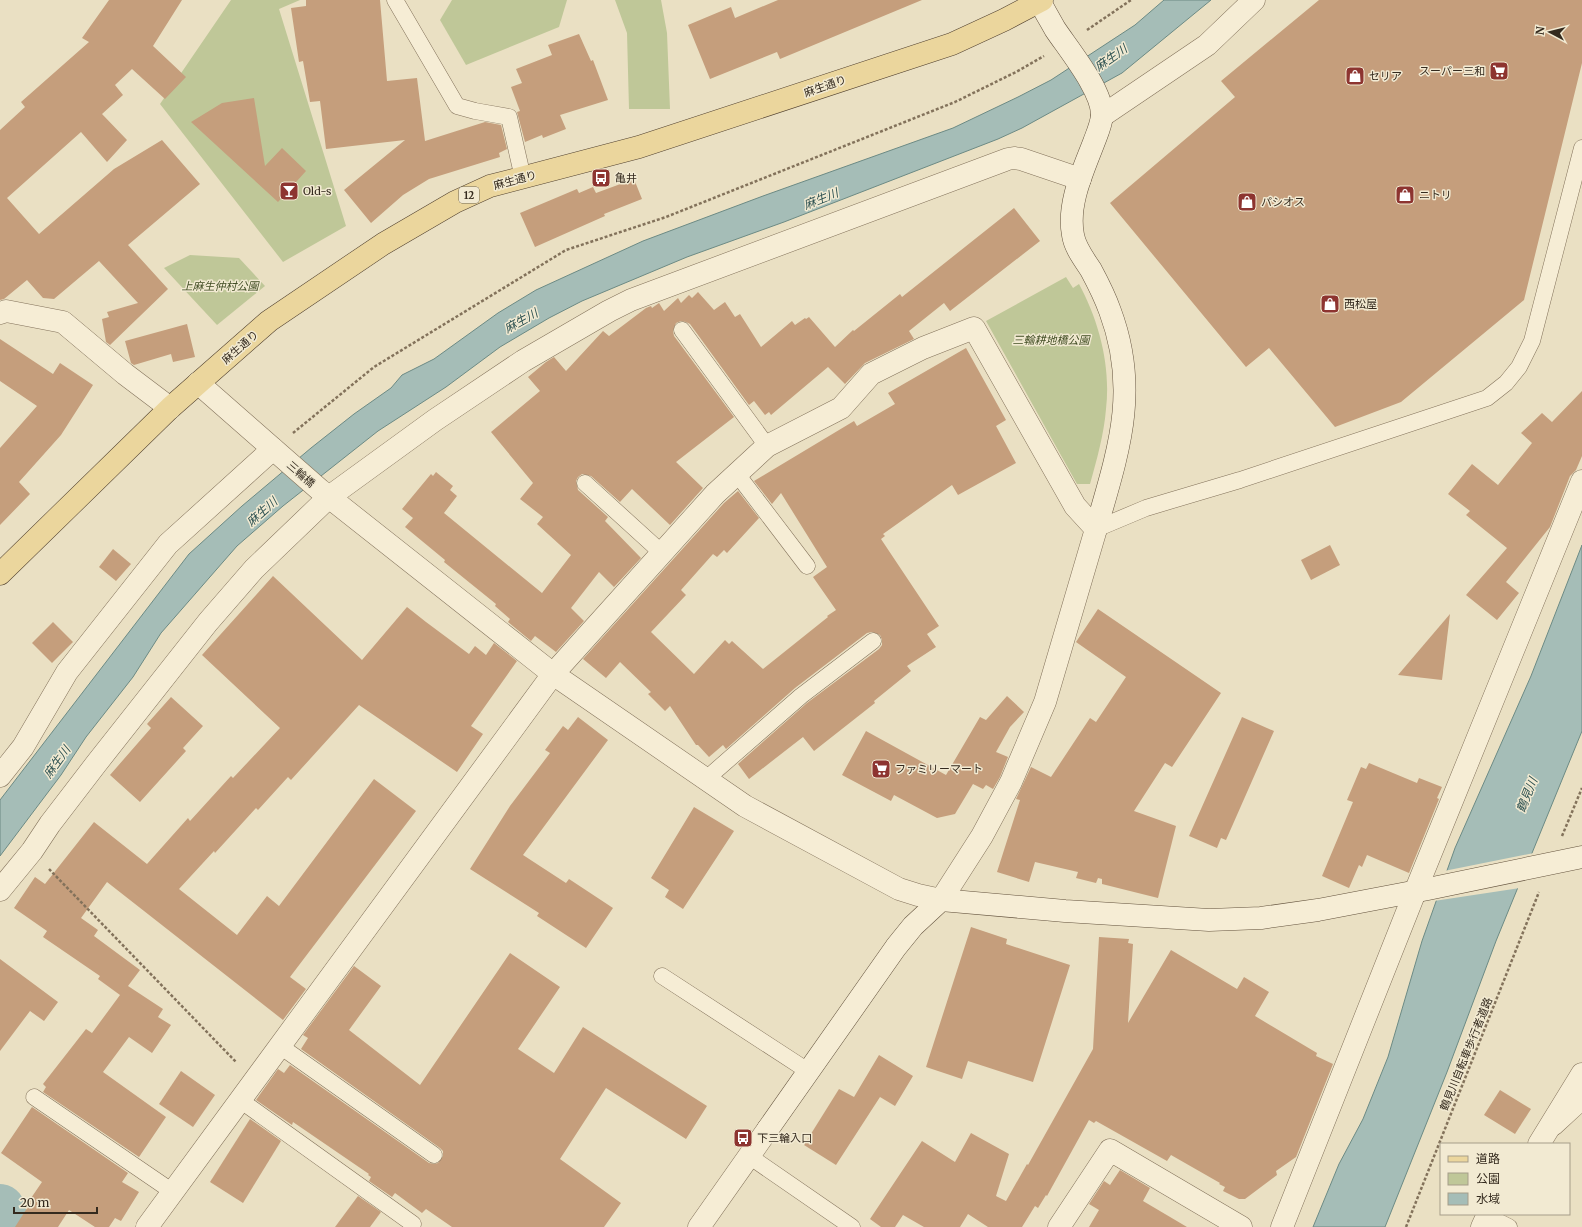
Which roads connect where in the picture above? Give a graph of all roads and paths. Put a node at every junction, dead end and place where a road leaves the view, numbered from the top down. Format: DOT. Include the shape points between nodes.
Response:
graph roads {
  1 [pos="395,0"];
  2 [pos="1040,0"];
  3 [pos="1131,0"];
  4 [pos="1254,0"];
  5 [pos="1086,32"];
  6 [pos="1058,50"];
  7 [pos="1102,113"];
  8 [pos="1582,148"];
  9 [pos="523,178"];
  10 [pos="1080,179"];
  11 [pos="0,313"];
  12 [pos="682,330"];
  13 [pos="198,383"];
  14 [pos="170,408"];
  15 [pos="767,446"];
  16 [pos="277,453"];
  17 [pos="737,474"];
  18 [pos="1582,481"];
  19 [pos="585,483"];
  20 [pos="325,494"];
  21 [pos="1096,529"];
  22 [pos="662,553"];
  23 [pos="807,566"];
  24 [pos="0,574"];
  25 [pos="873,641"];
  26 [pos="553,674"];
  27 [pos="0,776"];
  28 [pos="705,780"];
  29 [pos="1582,788"];
  30 [pos="1559,843"];
  31 [pos="32,851"];
  32 [pos="1582,857"];
  33 [pos="1542,876"];
  34 [pos="0,890"];
  35 [pos="1422,890"];
  36 [pos="941,900"];
  37 [pos="662,976"];
  38 [pos="280,1046"];
  39 [pos="808,1071"];
  40 [pos="1582,1074"];
  41 [pos="255,1081"];
  42 [pos="34,1097"];
  43 [pos="240,1100"];
  44 [pos="1582,1102"];
  45 [pos="1541,1141"];
  46 [pos="434,1155"];
  47 [pos="749,1156"];
  48 [pos="173,1192"];
  49 [pos="1486,1219"];
  50 [pos="413,1224"];
  51 [pos="147,1227"];
  52 [pos="699,1227"];
  53 [pos="852,1227"];
  54 [pos="1059,1227"];
  55 [pos="1240,1227"];
  56 [pos="1282,1227"];
  57 [pos="1406,1227"];
  58 [pos="1509,1227"];
  1 -- 9 [label="lane" via="458,106 509,117"];
  2 -- 6 [label="street"];
  2 -- 9 [label="main road, 麻生通り / 12" via="952,44 639,147"];
  3 -- 5 [label="path"];
  4 -- 7 [label="street" via="1207,45"];
  6 -- 7 [label="street" via="1096,92"];
  6 -- 16 [label="path" via="955,102 666,218 566,250 374,367"];
  7 -- 10 [label="street"];
  8 -- 21 [label="lane" via="1532,341 1519,367 1506,383 1487,398 1240,480 1146,508"];
  9 -- 13 [label="main road, 麻生通り / 12" via="490,186 455,202 383,244 269,321"];
  10 -- 20 [label="street" via="1021,159 1008,159 631,300 523,361"];
  10 -- 21 [label="street" via="1072,216 1073,236 1078,251 1100,287 1110,311 1120,341 1125,373 1125,404 1121,432"];
  11 -- 14 [label="street" via="6,311 63,322"];
  12 -- 15 [label="lane"];
  13 -- 14 [label="main road, 麻生通り / 12"];
  13 -- 16 [label="street, 三輪橋"];
  14 -- 24 [label="main road, 麻生通り / 12"];
  15 -- 17 [label="street"];
  15 -- 21 [label="street" via="841,408 871,374 923,348 974,328 1075,506"];
  16 -- 20 [label="street, 三輪橋"];
  16 -- 27 [label="street" via="168,544 67,672 23,747"];
  17 -- 22 [label="street"];
  17 -- 23 [label="lane"];
  18 -- 35 [label="street"];
  19 -- 22 [label="lane"];
  20 -- 26 [label="street, 三輪橋"];
  20 -- 31 [label="street" via="208,622 77,788"];
  21 -- 36 [label="street" via="1045,702 1011,782 982,836"];
  22 -- 26 [label="street"];
  25 -- 28 [label="lane" via="801,696"];
  26 -- 28 [label="street, 三輪橋"];
  26 -- 38 [label="street"];
  28 -- 36 [label="street, 三輪橋" via="744,806 899,889"];
  29 -- 30 [label="path"];
  31 -- 34 [label="street"];
  31 -- 41 [label="path"];
  32 -- 33 [label="street, 三輪橋" via="1551,862"];
  33 -- 35 [label="street, 三輪橋"];
  33 -- 57 [label="path, 鶴見川自転車歩行者道路"];
  35 -- 36 [label="street, 三輪橋" via="1318,910 1261,918 1209,920"];
  35 -- 56 [label="street"];
  36 -- 39 [label="street" via="913,926 896,947"];
  37 -- 39 [label="lane"];
  38 -- 41 [label="street"];
  38 -- 46 [label="lane"];
  39 -- 47 [label="street"];
  40 -- 45 [label="street"];
  41 -- 43 [label="street"];
  42 -- 48 [label="lane"];
  43 -- 48 [label="street"];
  43 -- 50 [label="lane"];
  44 -- 45 [label="lane"];
  47 -- 52 [label="street"];
  47 -- 53 [label="lane"];
  48 -- 51 [label="street"];
  49 -- 58 [label="lane"];
  54 -- 55 [label="street" via="1110,1150"];
}
